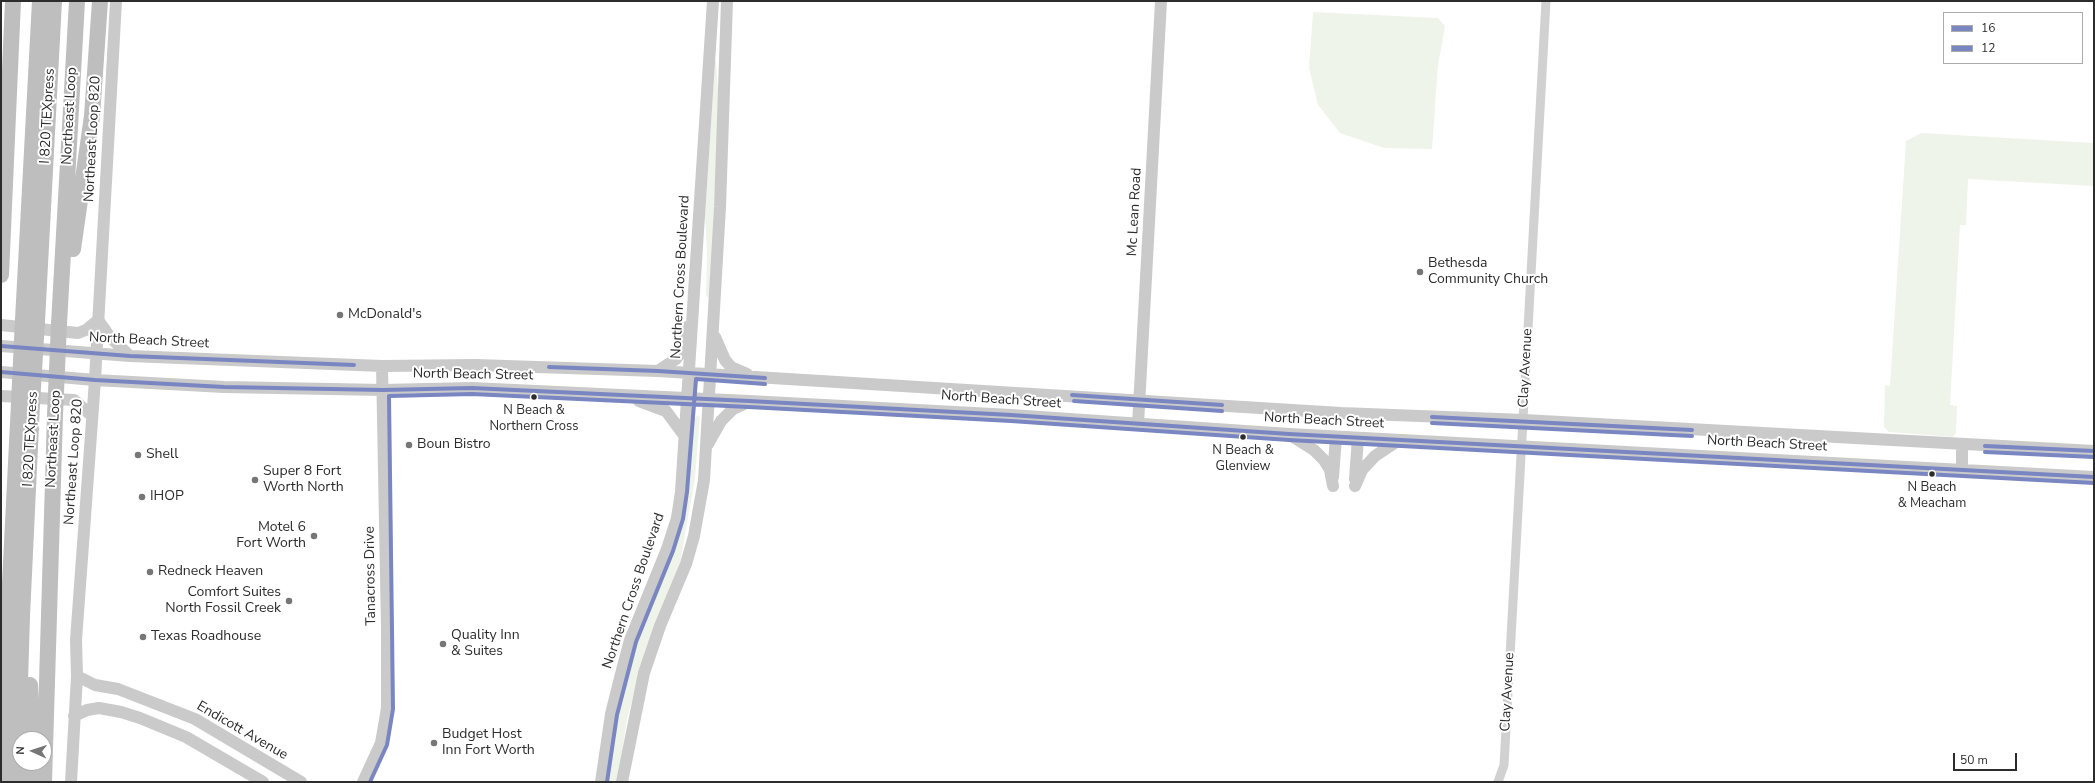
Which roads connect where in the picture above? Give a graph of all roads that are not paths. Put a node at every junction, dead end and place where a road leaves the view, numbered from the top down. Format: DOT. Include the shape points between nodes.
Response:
graph roads {
  1 [pos="13,1"];
  2 [pos="32,1"];
  3 [pos="40,1"];
  4 [pos="54,1"];
  5 [pos="77,1"];
  6 [pos="100,1"];
  7 [pos="116,1"];
  8 [pos="713,1"];
  9 [pos="727,1"];
  10 [pos="1161,1"];
  11 [pos="1546,1"];
  12 [pos="36,62"];
  13 [pos="2,214"];
  14 [pos="1,275"];
  15 [pos="693,318"];
  16 [pos="59,320"];
  17 [pos="98,320"];
  18 [pos="30,321"];
  19 [pos="1,325"];
  20 [pos="713,332"];
  21 [pos="1,346"];
  22 [pos="96,354"];
  23 [pos="130,356"];
  24 [pos="382,366"];
  25 [pos="658,371"];
  26 [pos="1,372"];
  27 [pos="690,373"];
  28 [pos="711,374"];
  29 [pos="753,377"];
  30 [pos="95,380"];
  31 [pos="383,390"];
  32 [pos="612,395"];
  33 [pos="1,396"];
  34 [pos="688,399"];
  35 [pos="1139,399"];
  36 [pos="709,400"];
  37 [pos="749,401"];
  38 [pos="26,404"];
  39 [pos="92,416"];
  40 [pos="1524,420"];
  41 [pos="1138,425"];
  42 [pos="1289,434"];
  43 [pos="1336,437"];
  44 [pos="686,438"];
  45 [pos="1358,438"];
  46 [pos="1399,440"];
  47 [pos="1962,445"];
  48 [pos="1522,446"];
  49 [pos="2094,451"];
  50 [pos="705,452"];
  51 [pos="1962,469"];
  52 [pos="2094,477"];
  53 [pos="22,616"];
  54 [pos="76,676"];
  55 [pos="74,716"];
  56 [pos="195,719"];
  57 [pos="32,731"];
  58 [pos="186,736"];
  59 [pos="33,771"];
  60 [pos="4,782"];
  61 [pos="17,782"];
  62 [pos="33,782"];
  63 [pos="44,782"];
  64 [pos="71,782"];
  65 [pos="263,782"];
  66 [pos="301,782"];
  67 [pos="363,782"];
  68 [pos="601,782"];
  69 [pos="622,782"];
  70 [pos="1498,782"];
  1 -- 13 [label="highway"];
  2 -- 12 [label="highway" via="30,46"];
  3 -- 12 [label="highway, I 820 TEXpress"];
  4 -- 18 [label="highway, I 820 TEXpress"];
  5 -- 16 [label="highway, Northeast Loop"];
  6 -- 16 [label="highway" via="92,116 74,234 69,308"];
  7 -- 17 [label="main road, Northeast Loop 820"];
  8 -- 15 [label="main road, Northern Cross Boulevard"];
  9 -- 20 [label="main road"];
  10 -- 35 [label="main road, Mc Lean Road"];
  11 -- 40 [label="street, Clay Avenue"];
  12 -- 18 [label="highway, I 820 TEXpress"];
  13 -- 14 [label="highway"];
  15 -- 25 [label="main road" via="685,333 681,352 676,359"];
  15 -- 27 [label="main road, Northern Cross Boulevard"];
  16 -- 63 [label="highway, Northeast Loop, bridge"];
  17 -- 19 [label="main road" via="78,333"];
  17 -- 22 [label="main road, Northeast Loop 820"];
  17 -- 23 [label="main road" via="110,337"];
  18 -- 38 [label="highway, I 820 TEXpress, bridge"];
  20 -- 28 [label="main road"];
  20 -- 29 [label="main road" via="719,349 731,367"];
  21 -- 22 [label="main road, North Beach Street"];
  22 -- 23 [label="main road, North Beach Street"];
  22 -- 30 [label="main road, Northeast Loop 820"];
  23 -- 24 [label="main road, North Beach Street"];
  24 -- 25 [label="main road, North Beach Street" via="476,364"];
  24 -- 31 [label="main road, Tanacross Drive"];
  25 -- 27 [label="main road, North Beach Street"];
  26 -- 30 [label="main road, North Beach Street"];
  27 -- 28 [label="main road, North Beach Street"];
  27 -- 34 [label="main road, Northern Cross Boulevard"];
  28 -- 29 [label="main road, North Beach Street"];
  28 -- 36 [label="main road"];
  29 -- 35 [label="main road, North Beach Street"];
  30 -- 31 [label="main road, North Beach Street" via="224,387"];
  30 -- 39 [label="main road, Northeast Loop 820"];
  31 -- 32 [label="main road, North Beach Street" via="472,388"];
  31 -- 67 [label="main road, Tanacross Drive" via="386,708 381,743"];
  32 -- 34 [label="main road, North Beach Street"];
  32 -- 44 [label="main road" via="652,404 666,411"];
  33 -- 39 [label="main road" via="74,400"];
  34 -- 36 [label="main road, North Beach Street"];
  34 -- 44 [label="main road, Northern Cross Boulevard"];
  35 -- 40 [label="main road, North Beach Street" via="1334,412"];
  35 -- 41 [label="main road, Mc Lean Road"];
  36 -- 37 [label="main road, North Beach Street"];
  36 -- 50 [label="main road"];
  37 -- 41 [label="main road, North Beach Street"];
  37 -- 50 [label="main road" via="733,409 721,421"];
  38 -- 53 [label="highway, I 820 TEXpress"];
  38 -- 60 [label="highway, I 820 TEXpress" via="6,655"];
  39 -- 54 [label="main road, Northeast Loop 820" via="76,635"];
  40 -- 47 [label="main road, North Beach Street"];
  40 -- 48 [label="street, Clay Avenue"];
  41 -- 42 [label="main road, North Beach Street"];
  42 -- 43 [label="main road, North Beach Street"];
  42 -- 43 [label="main road" via="1314,450 1324,460 1330,470 1333,486"];
  43 -- 45 [label="main road, North Beach Street"];
  44 -- 68 [label="main road, Northern Cross Boulevard" via="677,518 630,640 611,714"];
  45 -- 46 [label="main road, North Beach Street"];
  45 -- 46 [label="main road" via="1355,486 1362,470 1375,456"];
  46 -- 48 [label="main road, North Beach Street"];
  47 -- 49 [label="main road, North Beach Street"];
  47 -- 51 [label="main road"];
  48 -- 51 [label="main road, North Beach Street"];
  48 -- 70 [label="street, Clay Avenue" via="1504,765"];
  50 -- 69 [label="main road" via="704,480 694,536 684,570 660,626 644,674"];
  51 -- 52 [label="main road, North Beach Street"];
  53 -- 57 [label="highway" via="29,653"];
  53 -- 61 [label="highway, I 820 TEXpress"];
  54 -- 55 [label="main road, Northeast Loop 820"];
  54 -- 56 [label="main road, Endicott Avenue" via="96,685 118,689"];
  55 -- 58 [label="main road" via="86,710 99,708 121,712"];
  55 -- 64 [label="main road, Northeast Loop 820"];
  56 -- 58 [label="main road"];
  56 -- 66 [label="main road, Endicott Avenue"];
  58 -- 65 [label="main road"];
  59 -- 62 [label="highway"];
}
